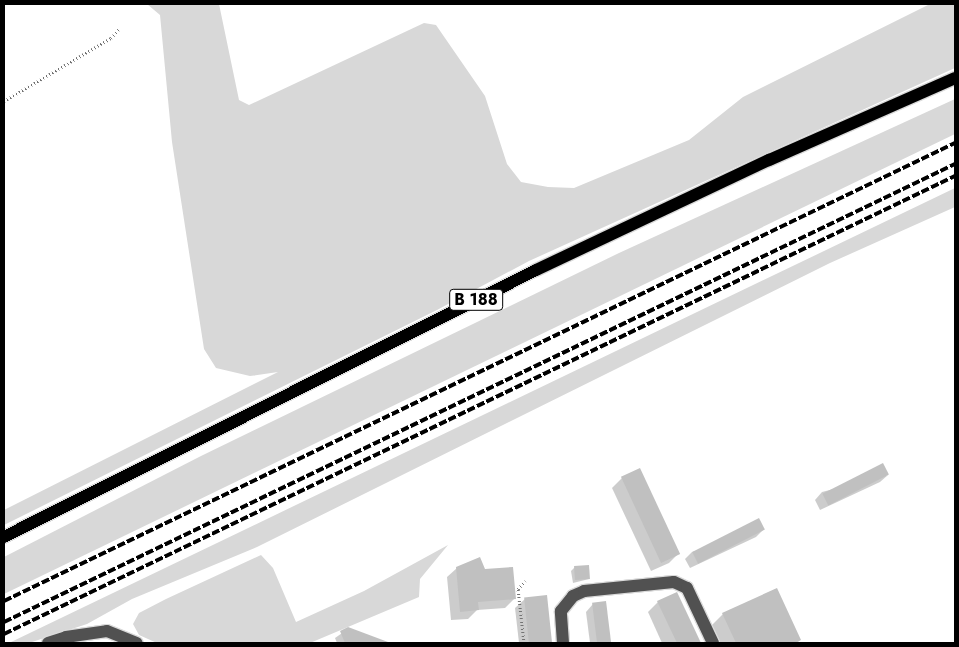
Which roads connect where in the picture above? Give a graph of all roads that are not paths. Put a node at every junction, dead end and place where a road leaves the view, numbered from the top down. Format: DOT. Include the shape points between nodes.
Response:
graph roads {
  1 [pos="955,78"];
  2 [pos="4,537"];
  3 [pos="48,643"];
  4 [pos="137,643"];
  5 [pos="563,643"];
  6 [pos="713,643"];
  1 -- 2 [label="main road, B 188" via="760,164 536,270"];
  3 -- 4 [label="street" via="106,631"];
  5 -- 6 [label="street" via="561,611 574,596 584,591 674,582 686,588"];
}
